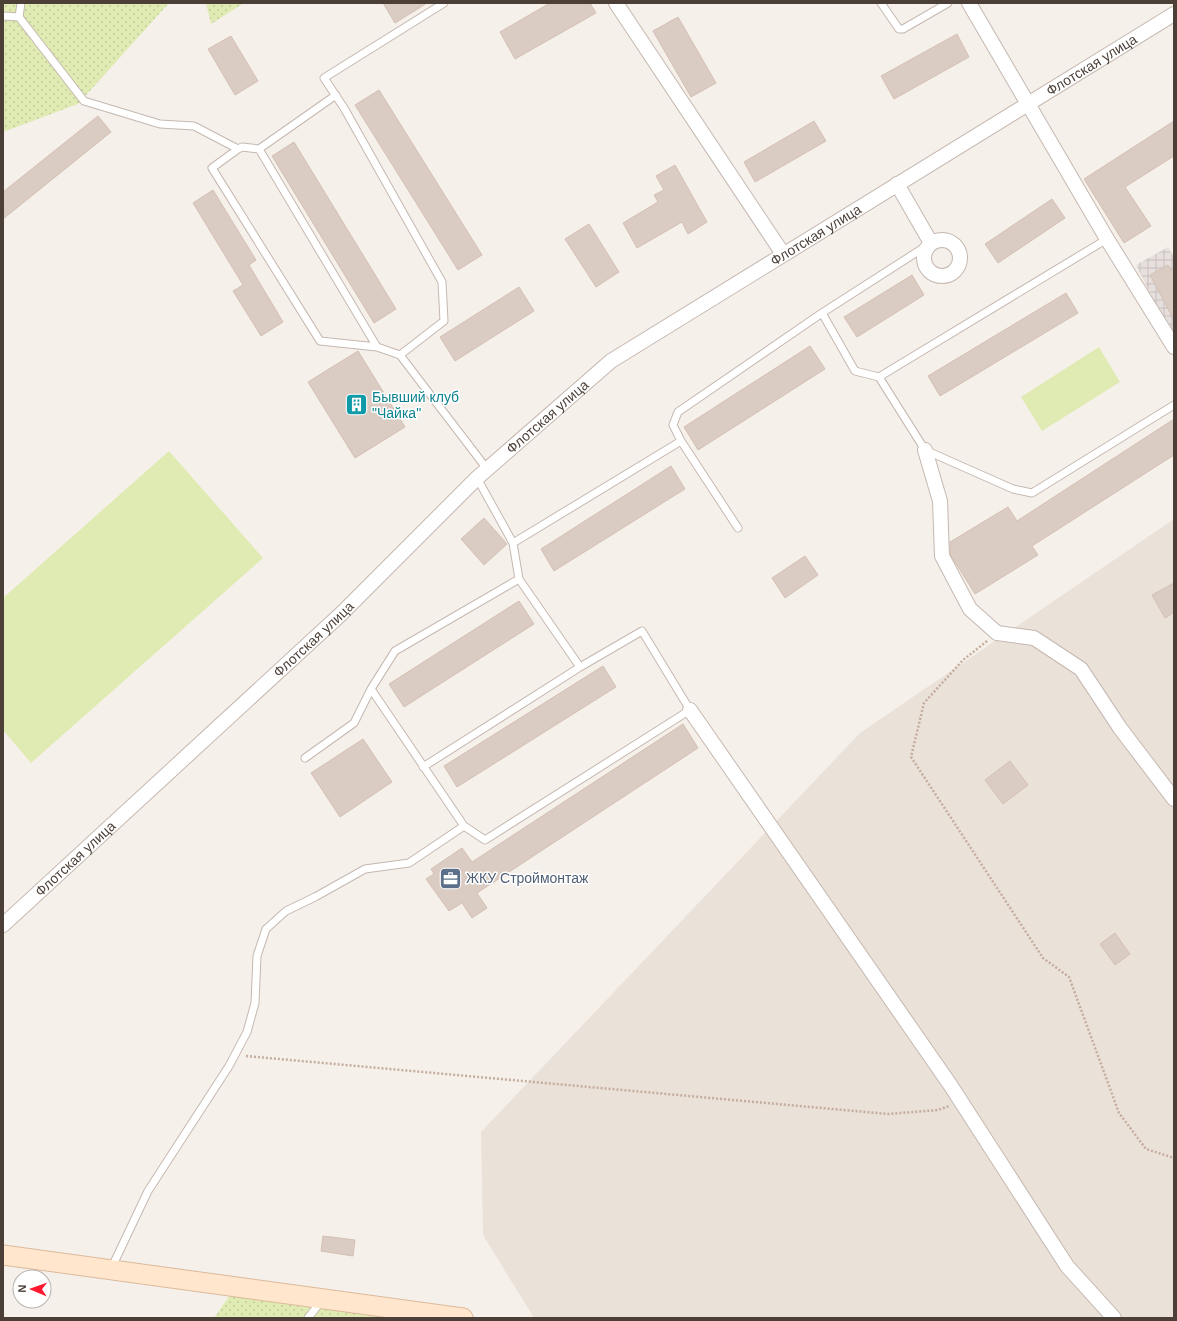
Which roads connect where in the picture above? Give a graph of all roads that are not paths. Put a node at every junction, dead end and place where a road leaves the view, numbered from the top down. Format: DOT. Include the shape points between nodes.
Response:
graph roads {
  1 [pos="21,3"];
  2 [pos="444,3"];
  3 [pos="616,3"];
  4 [pos="881,3"];
  5 [pos="948,3"];
  6 [pos="969,3"];
  7 [pos="1174,14"];
  8 [pos="3,16"];
  9 [pos="19,17"];
  10 [pos="336,95"];
  11 [pos="1029,104"];
  12 [pos="238,149"];
  13 [pos="259,149"];
  14 [pos="897,184"];
  15 [pos="1107,239"];
  16 [pos="931,243"];
  17 [pos="783,254"];
  18 [pos="822,313"];
  19 [pos="377,347"];
  20 [pos="1174,347"];
  21 [pos="400,355"];
  22 [pos="879,377"];
  23 [pos="1174,404"];
  24 [pos="681,441"];
  25 [pos="925,450"];
  26 [pos="482,473"];
  27 [pos="738,528"];
  28 [pos="513,544"];
  29 [pos="519,580"];
  30 [pos="580,667"];
  31 [pos="371,689"];
  32 [pos="690,710"];
  33 [pos="305,758"];
  34 [pos="423,767"];
  35 [pos="1174,799"];
  36 [pos="464,826"];
  37 [pos="3,925"];
  38 [pos="3,1255"];
  39 [pos="111,1270"];
  40 [pos="323,1298"];
  41 [pos="308,1318"];
  42 [pos="463,1318"];
  43 [pos="1114,1318"];
  1 -- 9 [label="lane"];
  2 -- 10 [label="lane" via="324,78"];
  3 -- 17 [label="street"];
  4 -- 5 [label="lane" via="894,24 903,30"];
  6 -- 11 [label="street"];
  7 -- 11 [label="street, Флотская улица"];
  8 -- 9 [label="lane"];
  9 -- 12 [label="lane" via="84,101 160,124 194,126"];
  10 -- 13 [label="lane"];
  10 -- 21 [label="lane" via="442,282 444,321"];
  11 -- 14 [label="street, Флотская улица"];
  11 -- 15 [label="street"];
  12 -- 13 [label="lane"];
  12 -- 19 [label="lane" via="212,168 320,341"];
  13 -- 19 [label="lane"];
  14 -- 16 [label="street"];
  14 -- 17 [label="street, Флотская улица"];
  15 -- 20 [label="street"];
  15 -- 22 [label="lane"];
  16 -- 18 [label="lane"];
  17 -- 26 [label="street, Флотская улица" via="611,361"];
  18 -- 22 [label="lane" via="855,370"];
  18 -- 24 [label="lane" via="678,412 673,425"];
  19 -- 21 [label="lane"];
  21 -- 26 [label="lane"];
  22 -- 25 [label="lane"];
  23 -- 25 [label="lane" via="1032,493 1013,489"];
  24 -- 27 [label="lane"];
  24 -- 28 [label="lane"];
  25 -- 35 [label="street" via="940,501 942,556 970,609 997,633 1034,638 1081,668 1120,728"];
  26 -- 28 [label="lane"];
  26 -- 37 [label="street, Флотская улица" via="341,614"];
  28 -- 29 [label="lane"];
  29 -- 30 [label="lane"];
  29 -- 31 [label="lane" via="395,651"];
  30 -- 32 [label="lane" via="642,631"];
  30 -- 34 [label="lane"];
  31 -- 33 [label="lane" via="354,723"];
  31 -- 34 [label="lane"];
  32 -- 36 [label="lane" via="485,840"];
  32 -- 43 [label="street" via="961,1102 1067,1266"];
  34 -- 36 [label="lane"];
  36 -- 39 [label="lane" via="409,863 365,869 286,911 266,929 257,956 255,1003 247,1032 148,1191"];
  38 -- 39 [label="street"];
  39 -- 40 [label="street"];
  40 -- 41 [label="lane"];
  40 -- 42 [label="street"];
}
